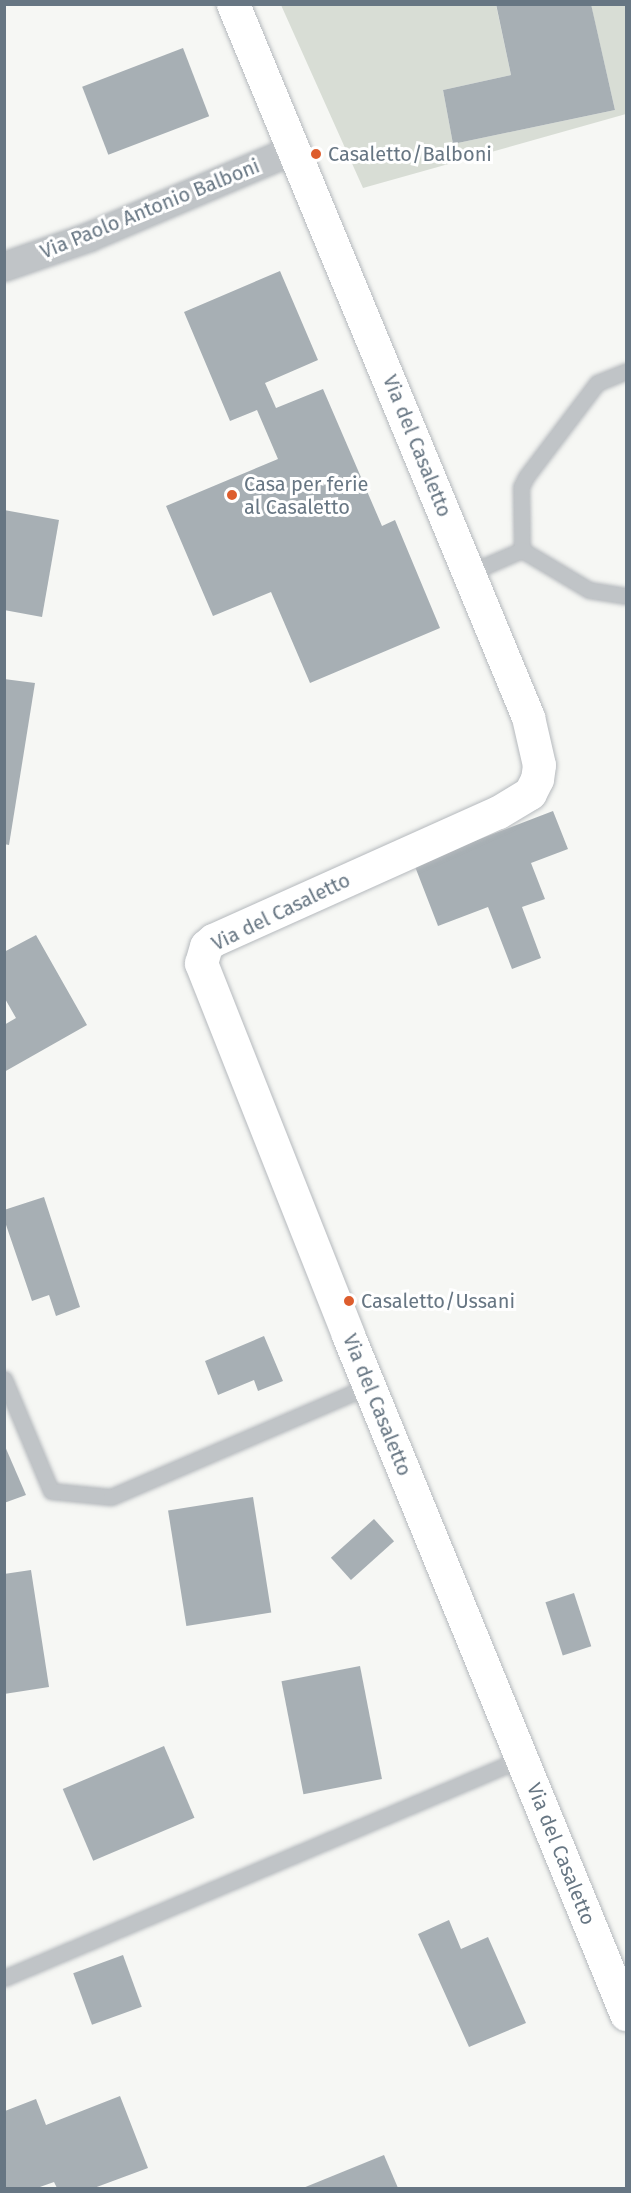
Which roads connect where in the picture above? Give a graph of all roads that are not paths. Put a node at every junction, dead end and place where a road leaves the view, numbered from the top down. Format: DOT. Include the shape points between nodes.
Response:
graph roads {
  1 [pos="233,4"];
  2 [pos="294,150"];
  3 [pos="4,267"];
  4 [pos="627,371"];
  5 [pos="522,550"];
  6 [pos="469,573"];
  7 [pos="627,596"];
  8 [pos="4,1379"];
  9 [pos="369,1386"];
  10 [pos="521,1759"];
  11 [pos="4,1978"];
  12 [pos="627,2014"];
  1 -- 2 [label="street, Via del Casaletto"];
  2 -- 3 [label="street, Via Paolo Antonio Balboni" via="90,237"];
  2 -- 6 [label="street, Via del Casaletto"];
  4 -- 5 [label="lane" via="597,383 526,477 521,487"];
  5 -- 6 [label="lane"];
  5 -- 7 [label="lane" via="589,590"];
  6 -- 9 [label="street, Via del Casaletto" via="528,717 538,765 530,793 498,812 223,935 206,946 202,954 204,971"];
  8 -- 9 [label="lane" via="51,1491 111,1497"];
  9 -- 10 [label="street, Via del Casaletto"];
  10 -- 11 [label="lane"];
  10 -- 12 [label="street, Via del Casaletto"];
}
